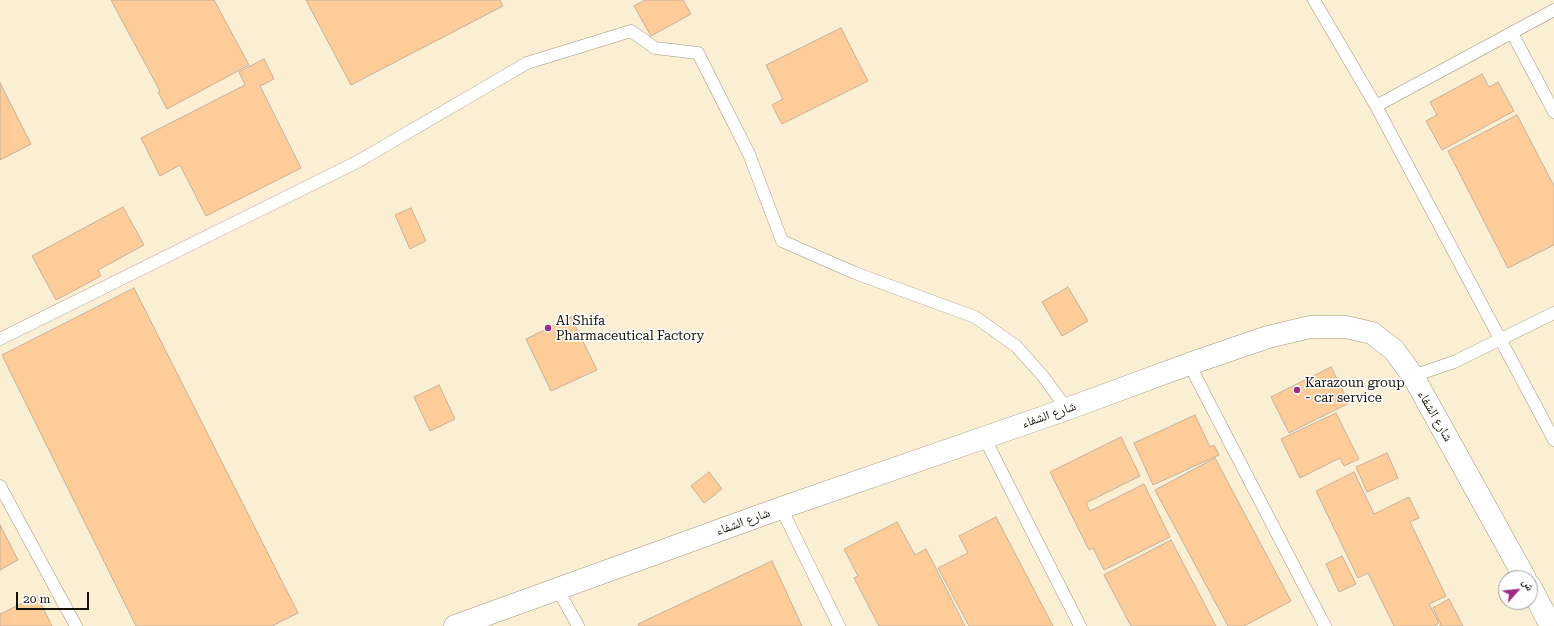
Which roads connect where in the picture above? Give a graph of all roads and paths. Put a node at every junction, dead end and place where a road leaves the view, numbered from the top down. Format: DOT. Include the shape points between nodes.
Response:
graph roads {
  1 [pos="1314,0"];
  2 [pos="1554,10"];
  3 [pos="1512,33"];
  4 [pos="1376,106"];
  5 [pos="1554,112"];
  6 [pos="1554,313"];
  7 [pos="0,339"];
  8 [pos="1500,341"];
  9 [pos="1189,364"];
  10 [pos="1413,376"];
  11 [pos="1067,410"];
  12 [pos="984,437"];
  13 [pos="1554,440"];
  14 [pos="0,486"];
  15 [pos="781,508"];
  16 [pos="1521,570"];
  17 [pos="557,588"];
  18 [pos="1538,601"];
  19 [pos="76,626"];
  20 [pos="455,626"];
  21 [pos="578,626"];
  22 [pos="839,626"];
  23 [pos="1080,626"];
  24 [pos="1325,626"];
  25 [pos="1551,626"];
  1 -- 4 [label="lane"];
  2 -- 3 [label="lane"];
  3 -- 4 [label="lane"];
  3 -- 5 [label="lane"];
  4 -- 8 [label="lane"];
  6 -- 8 [label="lane"];
  7 -- 11 [label="lane" via="357,162 527,63 631,31 655,48 698,53 749,154 782,241 855,273 975,318 1016,346 1042,375"];
  8 -- 10 [label="lane" via="1454,362"];
  8 -- 13 [label="lane"];
  9 -- 10 [label="street, شارع الشفاء" via="1268,337 1310,327 1346,328 1372,333 1394,350"];
  9 -- 11 [label="street, شارع الشفاء"];
  9 -- 24 [label="lane"];
  10 -- 16 [label="street, شارع الشفاء"];
  11 -- 12 [label="street, شارع الشفاء"];
  12 -- 15 [label="street, شارع الشفاء"];
  12 -- 23 [label="lane"];
  14 -- 19 [label="lane"];
  15 -- 17 [label="street, شارع الشفاء"];
  15 -- 22 [label="lane"];
  17 -- 20 [label="street, شارع الشفاء"];
  17 -- 21 [label="lane"];
  18 -- 25 [label="street"];
}
